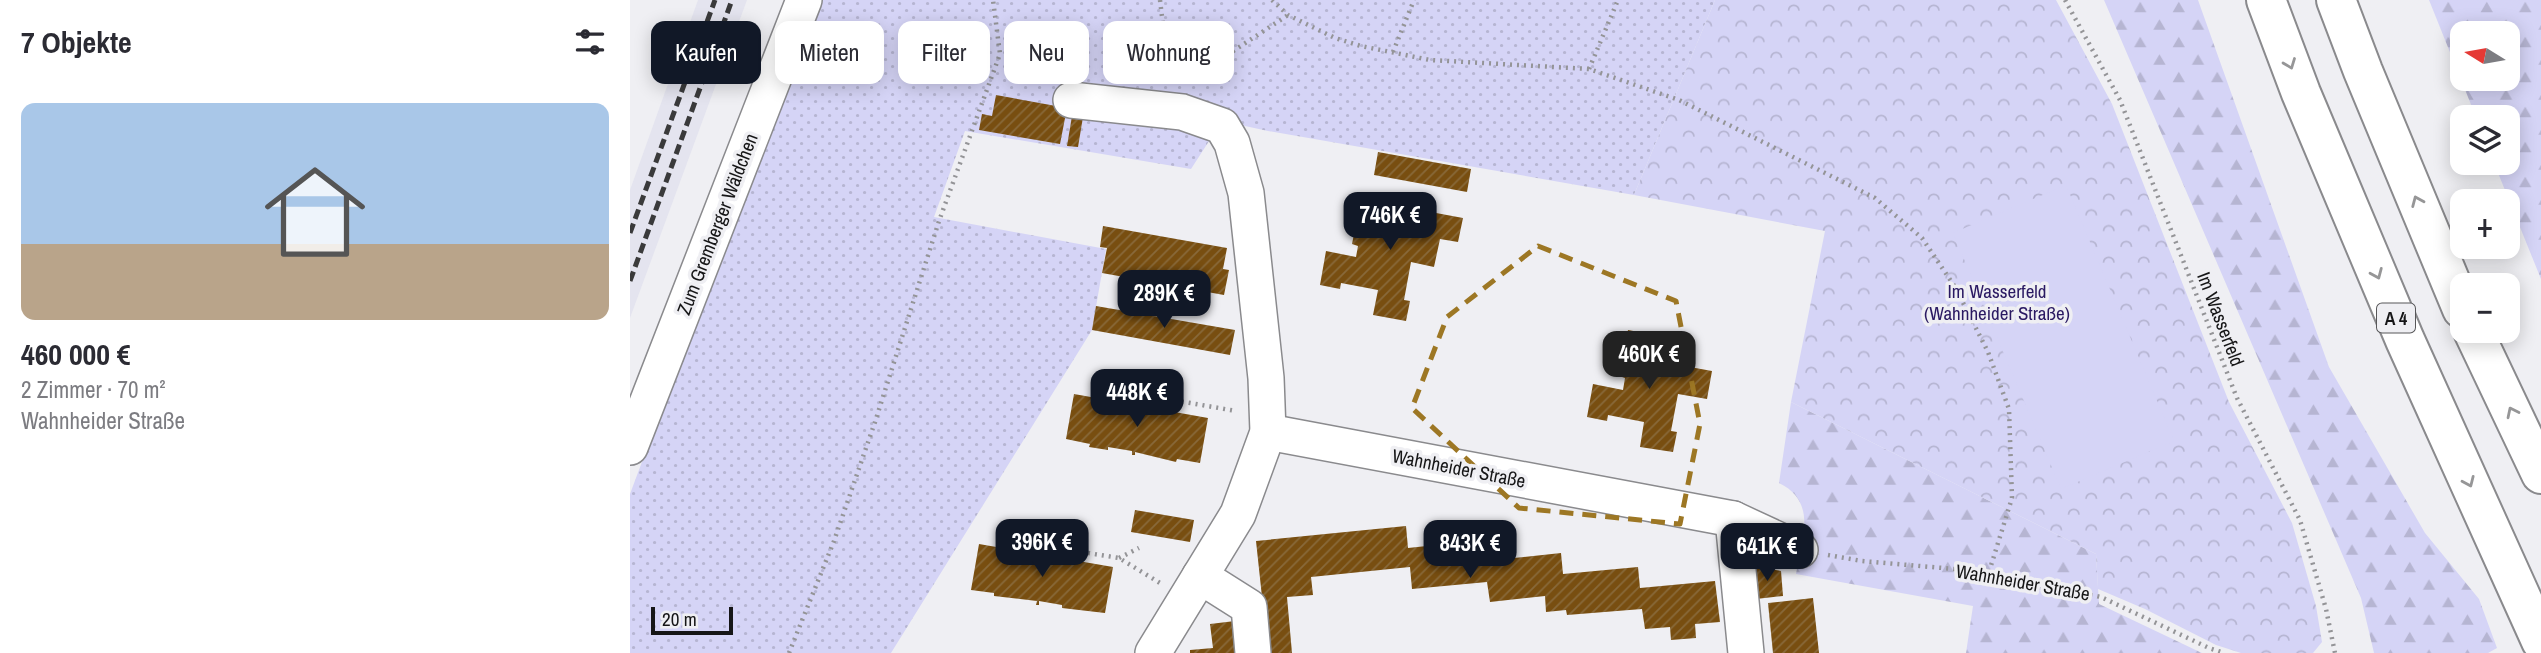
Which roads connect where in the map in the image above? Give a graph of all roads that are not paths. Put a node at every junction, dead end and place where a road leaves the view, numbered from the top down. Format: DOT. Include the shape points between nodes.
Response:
graph roads {
  1 [pos="804,0"];
  2 [pos="2266,0"];
  3 [pos="2336,0"];
  4 [pos="1071,100"];
  5 [pos="2450,280"];
  6 [pos="2479,343"];
  7 [pos="1268,424"];
  8 [pos="630,447"];
  9 [pos="2541,474"];
  10 [pos="1733,519"];
  11 [pos="1800,550"];
  12 [pos="1194,587"];
  13 [pos="2539,637"];
  14 [pos="1153,653"];
  15 [pos="1253,653"];
  16 [pos="1746,653"];
  1 -- 8 [label="street, Zum Gremberger Wäldchen"];
  2 -- 13 [label="highway, A 4, one-way" via="2400,327"];
  5 -- 3 [label="highway, one-way"];
  4 -- 7 [label="street" via="1182,112 1222,126 1232,143 1246,193"];
  9 -- 6 [label="highway, one-way"];
  7 -- 10 [label="street, Wahnheider Straße"];
  7 -- 12 [label="street" via="1238,514"];
  10 -- 11 [label="street, Wahnheider Straße"];
  10 -- 16 [label="street"];
  12 -- 14 [label="street"];
  12 -- 15 [label="street" via="1249,607"];
}
